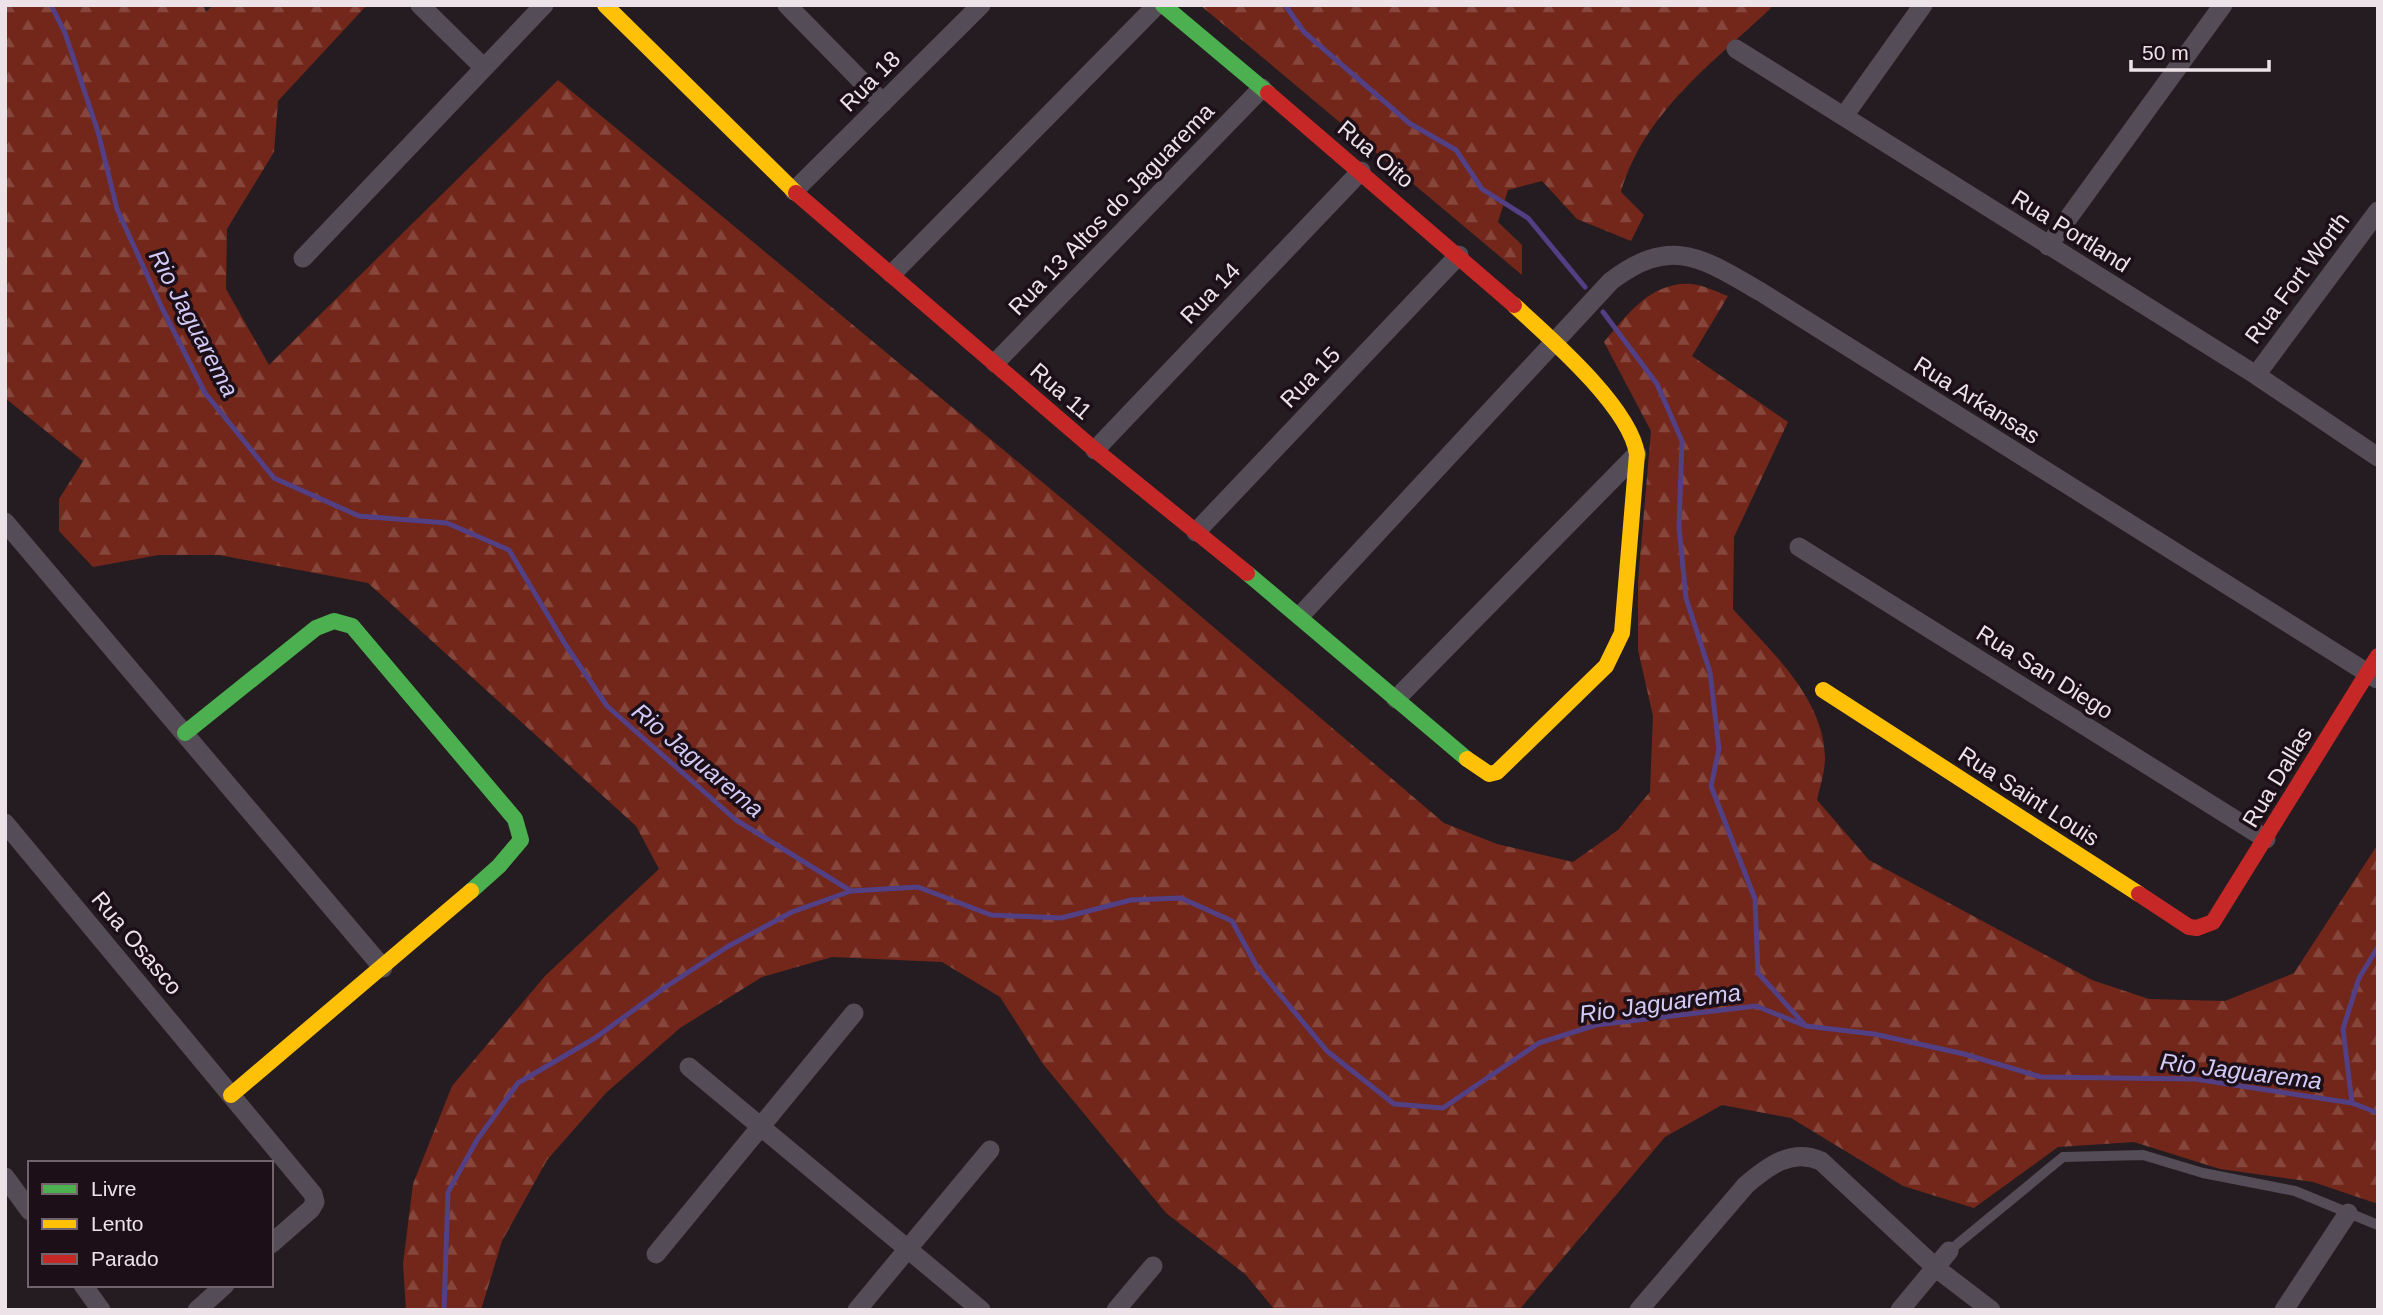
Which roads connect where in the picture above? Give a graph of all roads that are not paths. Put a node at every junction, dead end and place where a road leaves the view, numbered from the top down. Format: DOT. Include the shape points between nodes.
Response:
graph roads {
  1 [pos="420,5"];
  2 [pos="544,5"];
  3 [pos="605,5"];
  4 [pos="787,5"];
  5 [pos="1157,5"];
  6 [pos="1163,5"];
  7 [pos="1923,5"];
  8 [pos="2223,5"];
  9 [pos="975,7"];
  10 [pos="1736,49"];
  11 [pos="484,68"];
  12 [pos="1262,88"];
  13 [pos="883,103"];
  14 [pos="1844,116"];
  15 [pos="1361,171"];
  16 [pos="794,191"];
  17 [pos="2376,217"];
  18 [pos="2048,246"];
  19 [pos="1459,255"];
  20 [pos="303,258"];
  21 [pos="892,274"];
  22 [pos="1556,343"];
  23 [pos="995,363"];
  24 [pos="2256,375"];
  25 [pos="1095,450"];
  26 [pos="1637,454"];
  27 [pos="2378,457"];
  28 [pos="5,522"];
  29 [pos="1196,532"];
  30 [pos="1798,547"];
  31 [pos="1300,616"];
  32 [pos="2378,656"];
  33 [pos="2372,677"];
  34 [pos="1823,690"];
  35 [pos="1396,699"];
  36 [pos="185,733"];
  37 [pos="5,823"];
  38 [pos="2266,839"];
  39 [pos="2213,922"];
  40 [pos="383,968"];
  41 [pos="853,1013"];
  42 [pos="689,1067"];
  43 [pos="231,1095"];
  44 [pos="761,1126"];
  45 [pos="990,1150"];
  46 [pos="5,1177"];
  47 [pos="28,1208"];
  48 [pos="2348,1213"];
  49 [pos="2378,1225"];
  50 [pos="273,1242"];
  51 [pos="908,1249"];
  52 [pos="1950,1251"];
  53 [pos="656,1254"];
  54 [pos="1153,1266"];
  55 [pos="1936,1268"];
  56 [pos="84,1287"];
  57 [pos="223,1287"];
  58 [pos="100,1310"];
  59 [pos="197,1310"];
  60 [pos="857,1310"];
  61 [pos="981,1310"];
  62 [pos="1116,1310"];
  63 [pos="1639,1310"];
  64 [pos="1900,1310"];
  65 [pos="1991,1310"];
  66 [pos="2284,1310"];
  1 -- 11 [label="street"];
  2 -- 11 [label="street"];
  3 -- 16 [label="street, Rua 11"];
  4 -- 13 [label="street"];
  5 -- 21 [label="street"];
  6 -- 12 [label="street, Rua Oito"];
  7 -- 14 [label="street"];
  8 -- 18 [label="street"];
  9 -- 13 [label="street, Rua 18"];
  10 -- 14 [label="street, Rua Portland"];
  11 -- 20 [label="street"];
  12 -- 15 [label="street, Rua Oito"];
  12 -- 23 [label="street, Rua 13 Altos do Jaguarema"];
  13 -- 16 [label="street, Rua 18"];
  14 -- 18 [label="street, Rua Portland"];
  15 -- 19 [label="street, Rua Oito"];
  15 -- 25 [label="street, Rua 14"];
  16 -- 21 [label="street, Rua 11"];
  17 -- 24 [label="street, Rua Fort Worth"];
  18 -- 24 [label="street, Rua Portland"];
  19 -- 22 [label="street, Rua Oito"];
  19 -- 29 [label="street, Rua 15"];
  21 -- 23 [label="street, Rua 11"];
  22 -- 26 [label="street, Rua Oito" via="1624,419"];
  22 -- 31 [label="street, Rua Arkansas"];
  22 -- 33 [label="street, Rua Arkansas" via="1611,281 1636,262 1664,254 1716,266"];
  23 -- 25 [label="street, Rua 11"];
  24 -- 27 [label="street, Rua Portland"];
  25 -- 29 [label="street, Rua 11"];
  26 -- 35 [label="street"];
  26 -- 35 [label="street, Rua 11" via="1622,633 1606,666 1508,764 1489,774"];
  28 -- 36 [label="street"];
  29 -- 31 [label="street, Rua 11"];
  30 -- 38 [label="street, Rua San Diego"];
  31 -- 35 [label="street, Rua 11"];
  32 -- 33 [label="street, Rua Dallas"];
  33 -- 38 [label="street, Rua Dallas"];
  34 -- 39 [label="street, Rua Saint Louis" via="2189,927"];
  36 -- 40 [label="street"];
  36 -- 40 [label="street" via="327,621 339,619 359,631 515,819 521,840 499,866"];
  37 -- 43 [label="street, Rua Osasco"];
  38 -- 39 [label="street, Rua Dallas"];
  40 -- 43 [label="street"];
  41 -- 44 [label="street"];
  42 -- 44 [label="street"];
  43 -- 50 [label="street, Rua Osasco" via="313,1194 311,1209"];
  44 -- 51 [label="street"];
  44 -- 53 [label="street"];
  45 -- 51 [label="street"];
  46 -- 47 [label="street"];
  48 -- 49 [label="lane"];
  48 -- 52 [label="lane" via="2294,1191 2143,1154 2063,1157"];
  48 -- 66 [label="street"];
  51 -- 60 [label="street"];
  51 -- 61 [label="street"];
  52 -- 55 [label="street"];
  54 -- 62 [label="street"];
  55 -- 63 [label="street" via="1821,1161 1798,1156 1772,1165 1746,1185"];
  55 -- 64 [label="street"];
  55 -- 65 [label="street"];
  56 -- 58 [label="street"];
  57 -- 59 [label="street"];
}
